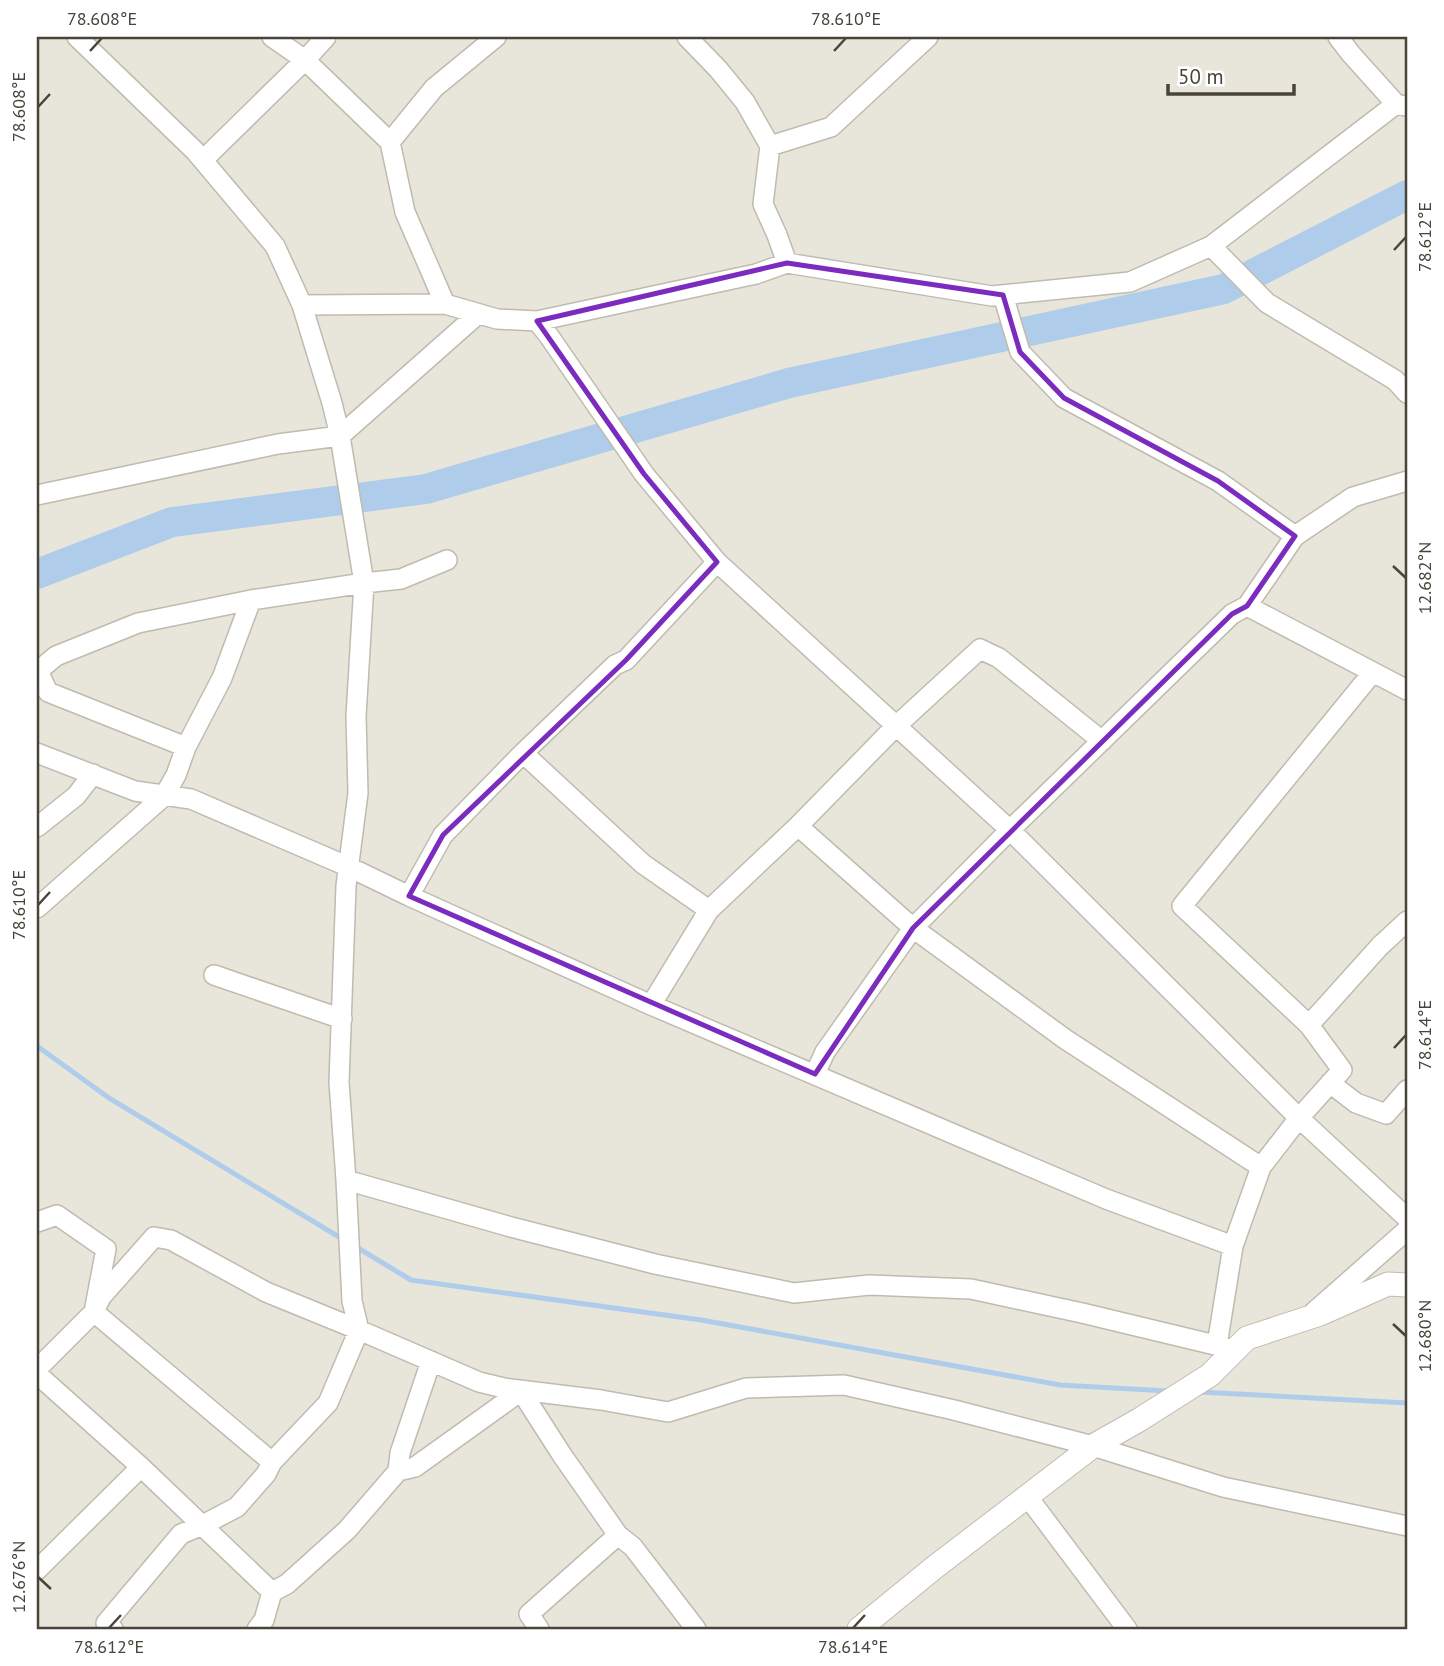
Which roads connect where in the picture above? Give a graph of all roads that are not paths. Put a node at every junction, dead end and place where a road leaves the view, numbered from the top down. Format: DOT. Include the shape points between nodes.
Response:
graph roads {
  1 [pos="77,37"];
  2 [pos="272,37"];
  3 [pos="326,37"];
  4 [pos="496,37"];
  5 [pos="687,37"];
  6 [pos="928,37"];
  7 [pos="1338,37"];
  8 [pos="304,60"];
  9 [pos="1401,105"];
  10 [pos="390,142"];
  11 [pos="770,146"];
  12 [pos="203,160"];
  13 [pos="1211,246"];
  14 [pos="787,263"];
  15 [pos="1003,295"];
  16 [pos="444,304"];
  17 [pos="302,305"];
  18 [pos="478,314"];
  19 [pos="537,321"];
  20 [pos="1407,393"];
  21 [pos="340,436"];
  22 [pos="1407,481"];
  23 [pos="37,495"];
  24 [pos="1295,536"];
  25 [pos="447,561"];
  26 [pos="717,562"];
  27 [pos="364,583"];
  28 [pos="251,600"];
  29 [pos="1247,606"];
  30 [pos="1373,672"];
  31 [pos="1407,690"];
  32 [pos="896,726"];
  33 [pos="1102,741"];
  34 [pos="186,747"];
  35 [pos="37,753"];
  36 [pos="523,753"];
  37 [pos="93,774"];
  38 [pos="164,796"];
  39 [pos="798,826"];
  40 [pos="37,827"];
  41 [pos="1010,830"];
  42 [pos="349,867"];
  43 [pos="410,897"];
  44 [pos="37,908"];
  45 [pos="709,909"];
  46 [pos="1407,921"];
  47 [pos="913,928"];
  48 [pos="214,975"];
  49 [pos="651,1005"];
  50 [pos="342,1019"];
  51 [pos="1308,1025"];
  52 [pos="815,1074"];
  53 [pos="1331,1083"];
  54 [pos="1407,1090"];
  55 [pos="1298,1118"];
  56 [pos="1261,1167"];
  57 [pos="346,1180"];
  58 [pos="1407,1218"];
  59 [pos="37,1222"];
  60 [pos="1407,1230"];
  61 [pos="1233,1246"];
  62 [pos="1407,1285"];
  63 [pos="94,1312"];
  64 [pos="1308,1318"];
  65 [pos="359,1330"];
  66 [pos="1227,1347"];
  67 [pos="431,1361"];
  68 [pos="37,1371"];
  69 [pos="522,1391"];
  70 [pos="1093,1446"];
  71 [pos="272,1462"];
  72 [pos="141,1467"];
  73 [pos="398,1471"];
  74 [pos="1027,1496"];
  75 [pos="203,1525"];
  76 [pos="1407,1526"];
  77 [pos="618,1535"];
  78 [pos="37,1570"];
  79 [pos="272,1592"];
  80 [pos="105,1627"];
  81 [pos="257,1629"];
  82 [pos="539,1629"];
  83 [pos="696,1629"];
  84 [pos="859,1629"];
  85 [pos="1128,1629"];
  1 -- 12 [label="street"];
  2 -- 8 [label="street"];
  3 -- 8 [label="street"];
  4 -- 10 [label="street" via="435,88"];
  5 -- 11 [label="street" via="745,102"];
  6 -- 11 [label="street" via="831,127"];
  7 -- 9 [label="street"];
  8 -- 10 [label="street"];
  8 -- 12 [label="street"];
  9 -- 13 [label="street"];
  10 -- 16 [label="street" via="405,212"];
  11 -- 14 [label="street" via="763,204"];
  12 -- 17 [label="street" via="275,246"];
  13 -- 15 [label="street" via="1130,282"];
  13 -- 20 [label="street" via="1267,303 1395,380"];
  14 -- 15 [label="street"];
  14 -- 19 [label="street" via="756,274"];
  15 -- 24 [label="street" via="1020,352 1064,398 1218,481"];
  16 -- 17 [label="street"];
  16 -- 18 [label="street"];
  17 -- 21 [label="street"];
  18 -- 19 [label="street"];
  18 -- 21 [label="street"];
  19 -- 26 [label="street" via="643,474"];
  21 -- 23 [label="street" via="278,444"];
  21 -- 27 [label="street"];
  22 -- 24 [label="street" via="1353,497"];
  24 -- 29 [label="street"];
  25 -- 27 [label="street" via="401,579"];
  26 -- 32 [label="street"];
  26 -- 36 [label="street" via="626,660 615,665"];
  27 -- 28 [label="street"];
  27 -- 42 [label="street" via="356,716 358,793"];
  28 -- 34 [label="street" via="222,678"];
  28 -- 34 [label="street" via="138,623 56,656 38,671 48,692"];
  29 -- 30 [label="street"];
  29 -- 33 [label="street" via="1232,614"];
  30 -- 31 [label="street"];
  30 -- 51 [label="street" via="1182,906"];
  32 -- 33 [label="street" via="980,649 999,658"];
  32 -- 39 [label="street"];
  32 -- 41 [label="street"];
  33 -- 41 [label="street"];
  34 -- 38 [label="street"];
  35 -- 37 [label="street"];
  36 -- 43 [label="street" via="443,835"];
  36 -- 45 [label="street" via="643,864"];
  37 -- 38 [label="street" via="135,791"];
  37 -- 40 [label="street" via="76,796"];
  38 -- 42 [label="street" via="191,799"];
  38 -- 44 [label="street"];
  39 -- 45 [label="street"];
  39 -- 47 [label="street"];
  41 -- 47 [label="street"];
  41 -- 55 [label="street"];
  42 -- 43 [label="street"];
  42 -- 50 [label="street"];
  43 -- 49 [label="street"];
  45 -- 49 [label="street"];
  46 -- 51 [label="street"];
  47 -- 52 [label="street" via="825,1052"];
  47 -- 56 [label="street" via="1065,1039"];
  48 -- 50 [label="street"];
  49 -- 52 [label="street"];
  50 -- 57 [label="street" via="340,1082"];
  51 -- 53 [label="street" via="1342,1070"];
  52 -- 61 [label="street" via="1106,1199"];
  53 -- 54 [label="street" via="1356,1103 1386,1114"];
  53 -- 55 [label="street"];
  55 -- 56 [label="street"];
  55 -- 58 [label="street"];
  56 -- 61 [label="street"];
  57 -- 65 [label="street" via="352,1301"];
  57 -- 66 [label="street" via="655,1264 794,1293 869,1285 971,1289"];
  59 -- 63 [label="street" via="57,1215 106,1250"];
  60 -- 64 [label="street"];
  61 -- 66 [label="street"];
  62 -- 64 [label="street" via="1388,1284"];
  63 -- 65 [label="street" via="101,1297 154,1237 171,1240 266,1292"];
  63 -- 68 [label="street"];
  63 -- 71 [label="street"];
  64 -- 66 [label="street"];
  65 -- 67 [label="street"];
  65 -- 71 [label="street" via="328,1403"];
  66 -- 70 [label="street" via="1210,1375"];
  67 -- 69 [label="street" via="479,1382"];
  67 -- 73 [label="street"];
  68 -- 72 [label="street"];
  69 -- 70 [label="street" via="668,1412 746,1388 844,1384"];
  69 -- 73 [label="street" via="415,1467"];
  69 -- 77 [label="street"];
  70 -- 74 [label="street"];
  70 -- 76 [label="street" via="1223,1487"];
  71 -- 75 [label="street" via="237,1507"];
  72 -- 75 [label="street"];
  72 -- 78 [label="street"];
  73 -- 79 [label="street" via="347,1530"];
  74 -- 84 [label="street"];
  74 -- 85 [label="street"];
  75 -- 79 [label="street"];
  75 -- 80 [label="street" via="181,1534"];
  77 -- 82 [label="street" via="529,1614"];
  77 -- 83 [label="street" via="633,1547"];
  79 -- 81 [label="street"];
}
